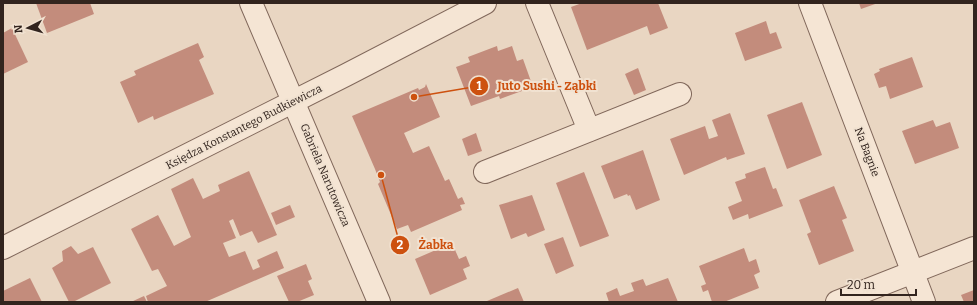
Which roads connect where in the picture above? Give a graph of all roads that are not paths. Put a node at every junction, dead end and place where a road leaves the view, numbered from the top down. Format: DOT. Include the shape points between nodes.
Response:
graph roads {
  1 [pos="251,3"];
  2 [pos="485,3"];
  3 [pos="537,3"];
  4 [pos="810,3"];
  5 [pos="680,94"];
  6 [pos="293,102"];
  7 [pos="589,130"];
  8 [pos="485,172"];
  9 [pos="3,248"];
  10 [pos="974,248"];
  11 [pos="913,272"];
  12 [pos="379,302"];
  13 [pos="837,302"];
  14 [pos="924,302"];
  1 -- 6 [label="street, Gabriela Narutowicza"];
  2 -- 6 [label="street, Księdza Konstantego Budkiewicza"];
  3 -- 7 [label="street"];
  4 -- 11 [label="street, Na Bagnie"];
  5 -- 7 [label="street"];
  6 -- 9 [label="street, Księdza Konstantego Budkiewicza"];
  6 -- 12 [label="street, Gabriela Narutowicza"];
  7 -- 8 [label="street"];
  10 -- 11 [label="street"];
  11 -- 13 [label="street"];
  11 -- 14 [label="street, Na Bagnie"];
}
